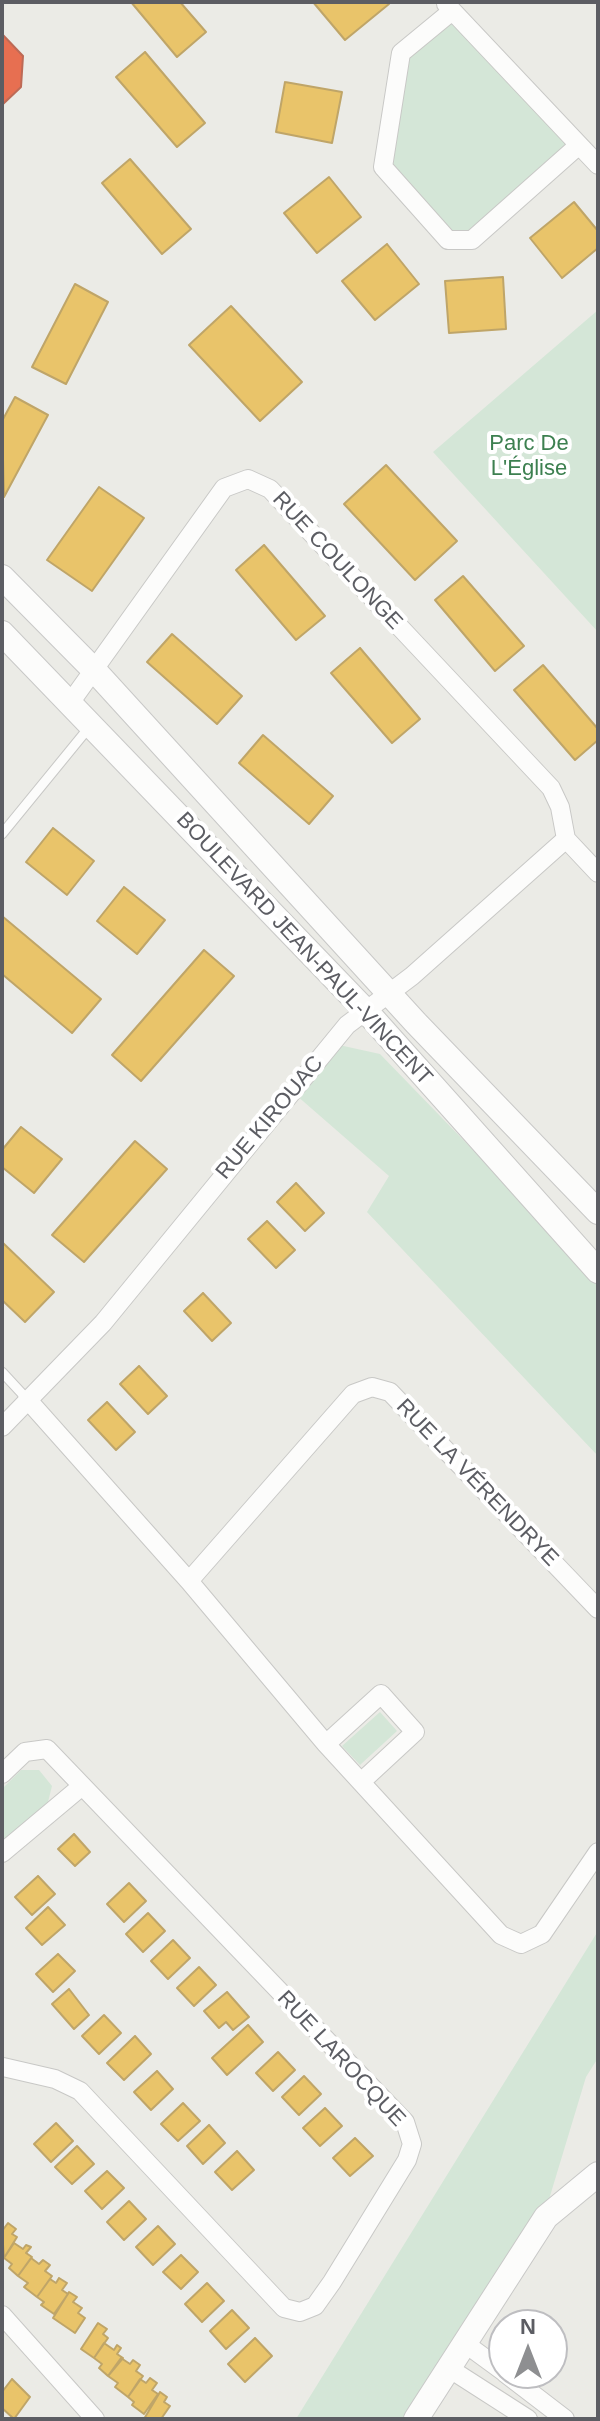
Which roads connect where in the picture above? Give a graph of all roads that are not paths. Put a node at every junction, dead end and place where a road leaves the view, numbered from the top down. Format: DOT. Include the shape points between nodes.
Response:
graph roads {
  1 [pos="448,6"];
  2 [pos="579,145"];
  3 [pos="598,165"];
  4 [pos="2,577"];
  5 [pos="2,633"];
  6 [pos="95,671"];
  7 [pos="70,703"];
  8 [pos="92,724"];
  9 [pos="2,834"];
  10 [pos="566,839"];
  11 [pos="598,873"];
  12 [pos="390,995"];
  13 [pos="366,1011"];
  14 [pos="598,1212"];
  15 [pos="598,1271"];
  16 [pos="2,1372"];
  17 [pos="27,1399"];
  18 [pos="2,1427"];
  19 [pos="189,1581"];
  20 [pos="598,1609"];
  21 [pos="326,1744"];
  22 [pos="2,1774"];
  23 [pos="361,1782"];
  24 [pos="82,1786"];
  25 [pos="598,1852"];
  26 [pos="2,1853"];
  27 [pos="2,2065"];
  28 [pos="598,2174"];
  29 [pos="2,2315"];
  30 [pos="463,2342"];
  31 [pos="488,2361"];
  32 [pos="447,2367"];
  33 [pos="525,2389"];
  34 [pos="95,2419"];
  35 [pos="416,2419"];
  36 [pos="528,2419"];
  37 [pos="565,2419"];
  1 -- 2 [label="street"];
  1 -- 2 [label="street" via="401,53 383,167 448,240 472,240"];
  2 -- 3 [label="street"];
  4 -- 6 [label="street, BOULEVARD JEAN-PAUL-VINCENT"];
  5 -- 7 [label="street, BOULEVARD JEAN-PAUL-VINCENT"];
  6 -- 7 [label="street, RUE COULONGE"];
  6 -- 10 [label="street, RUE COULONGE" via="224,488 248,479 270,489 551,788"];
  6 -- 12 [label="street, BOULEVARD JEAN-PAUL-VINCENT"];
  7 -- 8 [label="street, BOULEVARD JEAN-PAUL-VINCENT"];
  8 -- 9 [label="lane"];
  8 -- 13 [label="street, BOULEVARD JEAN-PAUL-VINCENT"];
  10 -- 11 [label="street, RUE COULONGE"];
  10 -- 12 [label="street, RUE KIROUAC"];
  12 -- 13 [label="street, RUE KIROUAC"];
  12 -- 14 [label="street, BOULEVARD JEAN-PAUL-VINCENT"];
  13 -- 15 [label="street, BOULEVARD JEAN-PAUL-VINCENT"];
  13 -- 17 [label="street, RUE KIROUAC" via="347,1025 103,1323"];
  16 -- 17 [label="lane"];
  17 -- 18 [label="street, RUE KIROUAC"];
  17 -- 19 [label="street"];
  19 -- 20 [label="street, RUE LA VÉRENDRYE" via="353,1394 372,1387 390,1392"];
  19 -- 21 [label="street"];
  21 -- 23 [label="street"];
  21 -- 23 [label="street" via="381,1694 415,1732"];
  22 -- 24 [label="street, RUE LAROCQUE" via="25,1752 47,1749"];
  23 -- 25 [label="street" via="501,1935 521,1944 542,1934"];
  24 -- 26 [label="street"];
  24 -- 27 [label="street, RUE LAROCQUE" via="405,2122 412,2144 332,2282 315,2306 300,2312 284,2308 80,2091"];
  28 -- 30 [label="street" via="546,2217"];
  29 -- 34 [label="street"];
  30 -- 31 [label="street"];
  30 -- 32 [label="street"];
  32 -- 35 [label="street"];
  32 -- 36 [label="street"];
  33 -- 37 [label="street"];
}
